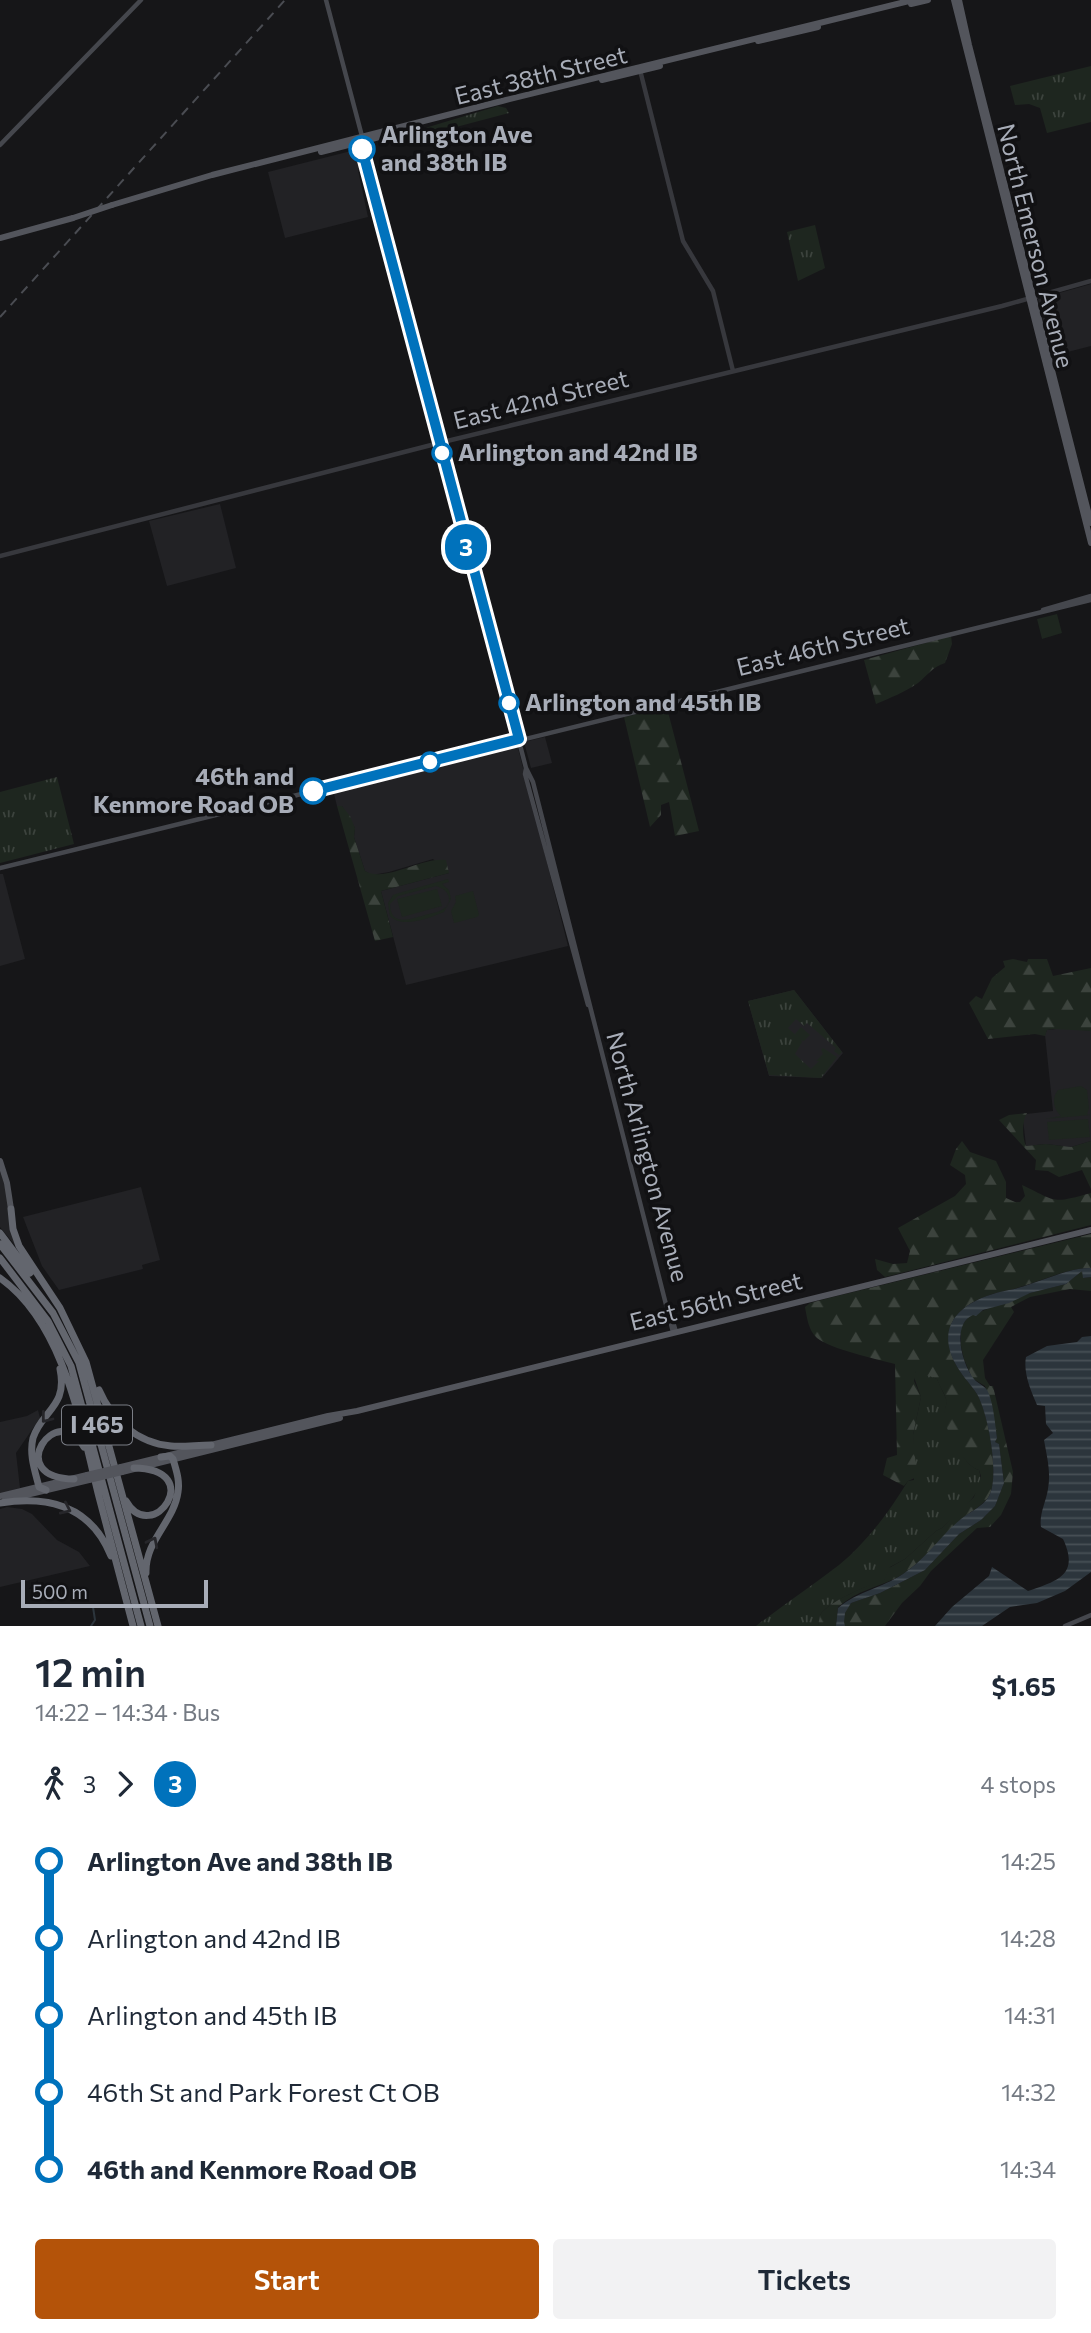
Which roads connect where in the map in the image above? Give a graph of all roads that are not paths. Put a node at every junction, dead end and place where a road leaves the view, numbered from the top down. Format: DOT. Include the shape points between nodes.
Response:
graph roads {
  1 [pos="141,0"];
  2 [pos="326,0"];
  3 [pos="913,0"];
  4 [pos="929,0"];
  5 [pos="954,0"];
  6 [pos="960,0"];
  7 [pos="640,69"];
  8 [pos="362,141"];
  9 [pos="0,145"];
  10 [pos="0,239"];
  11 [pos="1091,281"];
  12 [pos="1031,299"];
  13 [pos="733,371"];
  14 [pos="441,443"];
  15 [pos="1091,523"];
  16 [pos="1091,543"];
  17 [pos="0,556"];
  18 [pos="1091,598"];
  19 [pos="519,739"];
  20 [pos="0,869"];
  21 [pos="0,1161"];
  22 [pos="11,1209"];
  23 [pos="1091,1230"];
  24 [pos="0,1233"];
  25 [pos="0,1244"];
  26 [pos="0,1258"];
  27 [pos="0,1278"];
  28 [pos="66,1321"];
  29 [pos="675,1332"];
  30 [pos="49,1339"];
  31 [pos="86,1362"];
  32 [pos="351,1413"];
  33 [pos="211,1445"];
  34 [pos="161,1457"];
  35 [pos="173,1459"];
  36 [pos="90,1463"];
  37 [pos="134,1468"];
  38 [pos="121,1469"];
  39 [pos="37,1476"];
  40 [pos="88,1477"];
  41 [pos="74,1479"];
  42 [pos="43,1488"];
  43 [pos="30,1489"];
  44 [pos="121,1490"];
  45 [pos="0,1496"];
  46 [pos="0,1502"];
  47 [pos="126,1599"];
  48 [pos="151,1601"];
  49 [pos="1091,1615"];
  50 [pos="133,1626"];
  51 [pos="141,1626"];
  52 [pos="150,1626"];
  53 [pos="158,1626"];
  54 [pos="1065,1626"];
  1 -- 9 [label="main road"];
  2 -- 8 [label="main road, North Arlington Avenue"];
  3 -- 7 [label="main road, East 38th Street"];
  4 -- 7 [label="main road, East 38th Street"];
  5 -- 12 [label="main road, North Emerson Avenue"];
  6 -- 12 [label="main road, North Emerson Avenue"];
  7 -- 8 [label="main road, East 38th Street"];
  7 -- 13 [label="street" via="687,250 713,291"];
  8 -- 10 [label="main road, East 38th Street, bridge" via="212,175"];
  8 -- 14 [label="main road, North Arlington Avenue"];
  11 -- 12 [label="street, East 42nd Street"];
  12 -- 13 [label="street, East 42nd Street"];
  12 -- 15 [label="main road, North Emerson Avenue"];
  12 -- 16 [label="main road, North Emerson Avenue"];
  13 -- 14 [label="street, East 42nd Street"];
  14 -- 17 [label="street, East 42nd Street"];
  14 -- 19 [label="main road, North Arlington Avenue"];
  18 -- 19 [label="main road, East 46th Street"];
  19 -- 20 [label="main road, East 46th Street"];
  19 -- 29 [label="main road, North Arlington Avenue"];
  21 -- 22 [label="main road"];
  22 -- 28 [label="highway" via="19,1246"];
  23 -- 29 [label="main road, East 56th Street"];
  24 -- 28 [label="highway"];
  25 -- 52 [label="highway, I 465" via="53,1313 79,1363"];
  26 -- 51 [label="highway, I 465" via="48,1321 71,1366"];
  27 -- 30 [label="highway" via="18,1294"];
  28 -- 31 [label="highway"];
  29 -- 32 [label="main road, East 56th Street"];
  30 -- 36 [label="highway" via="70,1384"];
  30 -- 39 [label="highway, one-way" via="62,1385 56,1405 33,1440"];
  31 -- 33 [label="highway" via="106,1405 130,1431 163,1445"];
  31 -- 44 [label="highway"];
  32 -- 33 [label="main road, East 56th Street"];
  32 -- 35 [label="main road, East 56th Street"];
  33 -- 34 [label="main road, East 56th Street"];
  34 -- 35 [label="highway"];
  34 -- 38 [label="main road, East 56th Street"];
  35 -- 37 [label="main road, East 56th Street"];
  48 -- 35 [label="highway, one-way" via="146,1560 177,1497"];
  36 -- 41 [label="highway" via="73,1434 57,1432 45,1438 38,1452 42,1469 55,1478"];
  36 -- 47 [label="highway"];
  37 -- 38 [label="main road, East 56th Street"];
  37 -- 44 [label="highway" via="164,1475 171,1488 167,1504 154,1514 140,1514 129,1507"];
  38 -- 40 [label="main road, East 56th Street, bridge"];
  39 -- 42 [label="highway"];
  39 -- 43 [label="highway"];
  40 -- 41 [label="main road, East 56th Street"];
  40 -- 42 [label="main road, East 56th Street"];
  41 -- 42 [label="main road, East 56th Street"];
  42 -- 43 [label="main road, East 56th Street"];
  42 -- 46 [label="main road, East 56th Street"];
  43 -- 45 [label="main road, East 56th Street"];
  44 -- 48 [label="highway"];
  46 -- 47 [label="highway, one-way" via="41,1500 81,1516 105,1544"];
  47 -- 50 [label="highway"];
  48 -- 53 [label="highway"];
  49 -- 54 [label="main road"];
}
